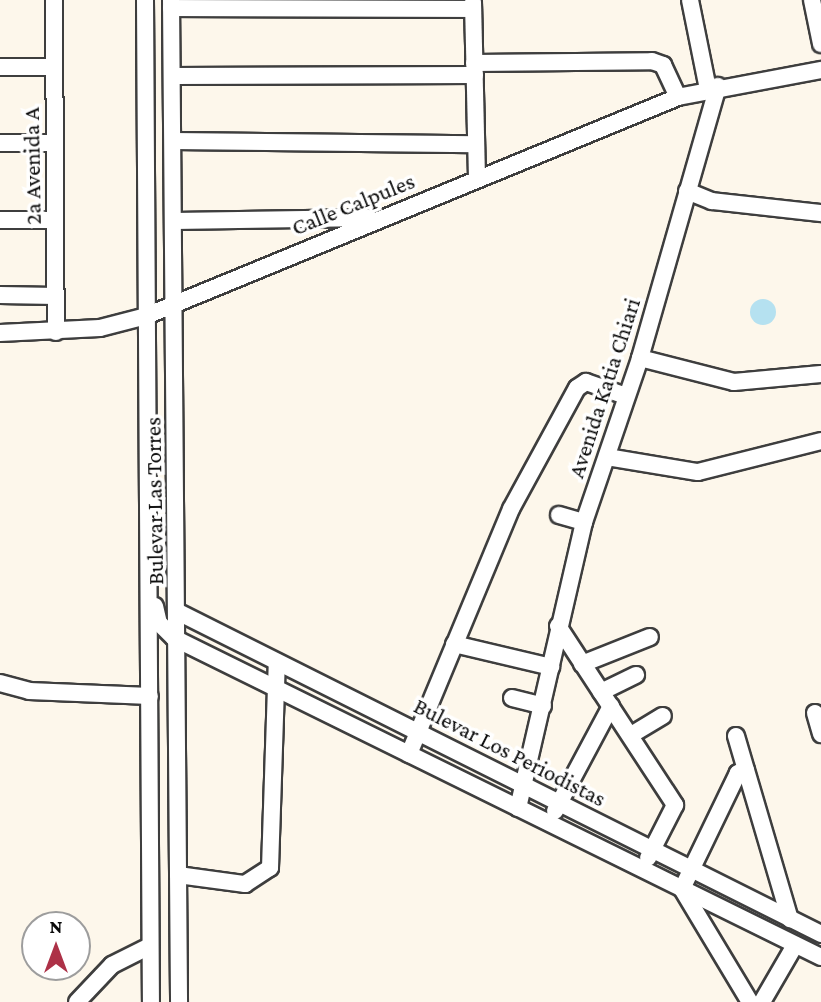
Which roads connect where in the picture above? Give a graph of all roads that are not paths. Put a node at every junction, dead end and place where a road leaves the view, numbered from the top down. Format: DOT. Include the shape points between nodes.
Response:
graph roads {
  1 [pos="54,0"];
  2 [pos="145,0"];
  3 [pos="690,0"];
  4 [pos="812,0"];
  5 [pos="171,4"];
  6 [pos="473,5"];
  7 [pos="821,44"];
  8 [pos="0,67"];
  9 [pos="53,67"];
  10 [pos="475,69"];
  11 [pos="821,70"];
  12 [pos="172,76"];
  13 [pos="713,88"];
  14 [pos="678,97"];
  15 [pos="173,141"];
  16 [pos="0,143"];
  17 [pos="54,143"];
  18 [pos="476,144"];
  19 [pos="477,177"];
  20 [pos="687,191"];
  21 [pos="821,213"];
  22 [pos="379,218"];
  23 [pos="0,220"];
  24 [pos="55,220"];
  25 [pos="174,220"];
  26 [pos="0,295"];
  27 [pos="57,296"];
  28 [pos="175,303"];
  29 [pos="146,316"];
  30 [pos="56,332"];
  31 [pos="0,333"];
  32 [pos="640,358"];
  33 [pos="821,374"];
  34 [pos="626,396"];
  35 [pos="148,431"];
  36 [pos="175,433"];
  37 [pos="821,441"];
  38 [pos="607,457"];
  39 [pos="559,515"];
  40 [pos="584,522"];
  41 [pos="148,566"];
  42 [pos="178,612"];
  43 [pos="558,626"];
  44 [pos="650,637"];
  45 [pos="180,640"];
  46 [pos="454,644"];
  47 [pos="277,662"];
  48 [pos="582,664"];
  49 [pos="551,667"];
  50 [pos="636,675"];
  51 [pos="0,683"];
  52 [pos="272,686"];
  53 [pos="601,692"];
  54 [pos="150,696"];
  55 [pos="512,698"];
  56 [pos="543,706"];
  57 [pos="611,706"];
  58 [pos="815,713"];
  59 [pos="663,716"];
  60 [pos="419,732"];
  61 [pos="821,734"];
  62 [pos="631,735"];
  63 [pos="736,736"];
  64 [pos="409,754"];
  65 [pos="746,770"];
  66 [pos="527,786"];
  67 [pos="559,802"];
  68 [pos="518,808"];
  69 [pos="549,823"];
  70 [pos="652,849"];
  71 [pos="642,869"];
  72 [pos="692,869"];
  73 [pos="178,875"];
  74 [pos="682,889"];
  75 [pos="790,918"];
  76 [pos="821,934"];
  77 [pos="789,942"];
  78 [pos="150,946"];
  79 [pos="821,957"];
  80 [pos="77,1002"];
  81 [pos="151,1002"];
  82 [pos="179,1002"];
  83 [pos="750,1002"];
  84 [pos="762,1002"];
  1 -- 9 [label="street, 2a Avenida A"];
  2 -- 29 [label="street, Bulevar Las Torres"];
  3 -- 13 [label="street"];
  4 -- 7 [label="street"];
  5 -- 6 [label="street"];
  5 -- 12 [label="street, Bulevar Las Torres"];
  6 -- 10 [label="street"];
  8 -- 9 [label="street"];
  9 -- 17 [label="street, 2a Avenida A"];
  10 -- 12 [label="street"];
  10 -- 14 [label="street" via="652,61 663,65"];
  10 -- 18 [label="street"];
  11 -- 13 [label="street"];
  12 -- 15 [label="street, Bulevar Las Torres"];
  13 -- 14 [label="street, Calle Calpules"];
  13 -- 20 [label="street, Avenida Katia Chiari"];
  14 -- 19 [label="street, Calle Calpules"];
  15 -- 18 [label="street"];
  15 -- 25 [label="street, Bulevar Las Torres"];
  16 -- 17 [label="street"];
  17 -- 24 [label="street, 2a Avenida A"];
  18 -- 19 [label="street"];
  19 -- 22 [label="street, Calle Calpules"];
  20 -- 21 [label="street" via="712,201"];
  20 -- 32 [label="street, Avenida Katia Chiari"];
  22 -- 25 [label="street"];
  22 -- 28 [label="street, Calle Calpules"];
  23 -- 24 [label="street"];
  24 -- 27 [label="street, 2a Avenida A"];
  25 -- 28 [label="street, Bulevar Las Torres"];
  26 -- 27 [label="street"];
  27 -- 30 [label="street, 2a Avenida A"];
  28 -- 29 [label="street, Calle Calpules"];
  28 -- 36 [label="street, Bulevar Las Torres"];
  29 -- 30 [label="street, Calle Calpules"];
  29 -- 35 [label="street, Bulevar Las Torres"];
  30 -- 31 [label="street, Calle Calpules"];
  32 -- 33 [label="street" via="734,382"];
  32 -- 34 [label="street, Avenida Katia Chiari"];
  34 -- 38 [label="street, Avenida Katia Chiari"];
  34 -- 46 [label="street" via="586,382 577,388 511,509"];
  35 -- 36 [label="street" via="160,424"];
  35 -- 41 [label="street, Bulevar Las Torres"];
  36 -- 42 [label="street, Bulevar Las Torres"];
  37 -- 38 [label="street" via="698,472"];
  38 -- 40 [label="street, Avenida Katia Chiari"];
  39 -- 40 [label="street"];
  40 -- 43 [label="street, Avenida Katia Chiari"];
  41 -- 45 [label="street" via="159,623"];
  41 -- 54 [label="street, Bulevar Las Torres"];
  42 -- 45 [label="street, Bulevar Las Torres"];
  42 -- 47 [label="street, Bulevar Los Periodistas"];
  43 -- 48 [label="street"];
  43 -- 49 [label="street, Avenida Katia Chiari"];
  44 -- 48 [label="street"];
  45 -- 52 [label="street, Bulevar Los Periodistas"];
  45 -- 73 [label="street, Bulevar Las Torres"];
  46 -- 49 [label="street"];
  46 -- 60 [label="street"];
  47 -- 52 [label="street"];
  47 -- 60 [label="street, Bulevar Los Periodistas"];
  48 -- 53 [label="street"];
  49 -- 56 [label="street, Avenida Katia Chiari"];
  50 -- 53 [label="street"];
  51 -- 54 [label="street" via="29,691"];
  52 -- 64 [label="street, Bulevar Los Periodistas"];
  52 -- 73 [label="street" via="270,869 245,884"];
  53 -- 57 [label="street"];
  54 -- 78 [label="street, Bulevar Las Torres"];
  55 -- 56 [label="street"];
  56 -- 66 [label="street, Avenida Katia Chiari"];
  57 -- 62 [label="street"];
  57 -- 67 [label="street"];
  58 -- 61 [label="street"];
  59 -- 62 [label="street"];
  60 -- 64 [label="street"];
  60 -- 66 [label="street, Bulevar Los Periodistas"];
  62 -- 70 [label="street" via="675,805"];
  63 -- 65 [label="street"];
  64 -- 68 [label="street, Bulevar Los Periodistas"];
  65 -- 72 [label="street" via="738,773"];
  65 -- 75 [label="street"];
  66 -- 67 [label="street, Bulevar Los Periodistas"];
  66 -- 68 [label="street, Avenida Katia Chiari"];
  67 -- 69 [label="street"];
  67 -- 70 [label="street, Bulevar Los Periodistas"];
  68 -- 69 [label="street, Bulevar Los Periodistas"];
  69 -- 71 [label="street, Bulevar Los Periodistas"];
  70 -- 71 [label="street"];
  70 -- 72 [label="street, Bulevar Los Periodistas"];
  71 -- 74 [label="street, Bulevar Los Periodistas"];
  72 -- 74 [label="street"];
  72 -- 75 [label="street, Bulevar Los Periodistas"];
  73 -- 82 [label="street, Bulevar Las Torres"];
  74 -- 77 [label="street, Bulevar Los Periodistas"];
  74 -- 83 [label="street"];
  75 -- 76 [label="street, Bulevar Los Periodistas"];
  75 -- 77 [label="street"];
  77 -- 79 [label="street, Bulevar Los Periodistas"];
  77 -- 84 [label="street"];
  78 -- 80 [label="street" via="112,965"];
  78 -- 81 [label="street, Bulevar Las Torres"];
}
